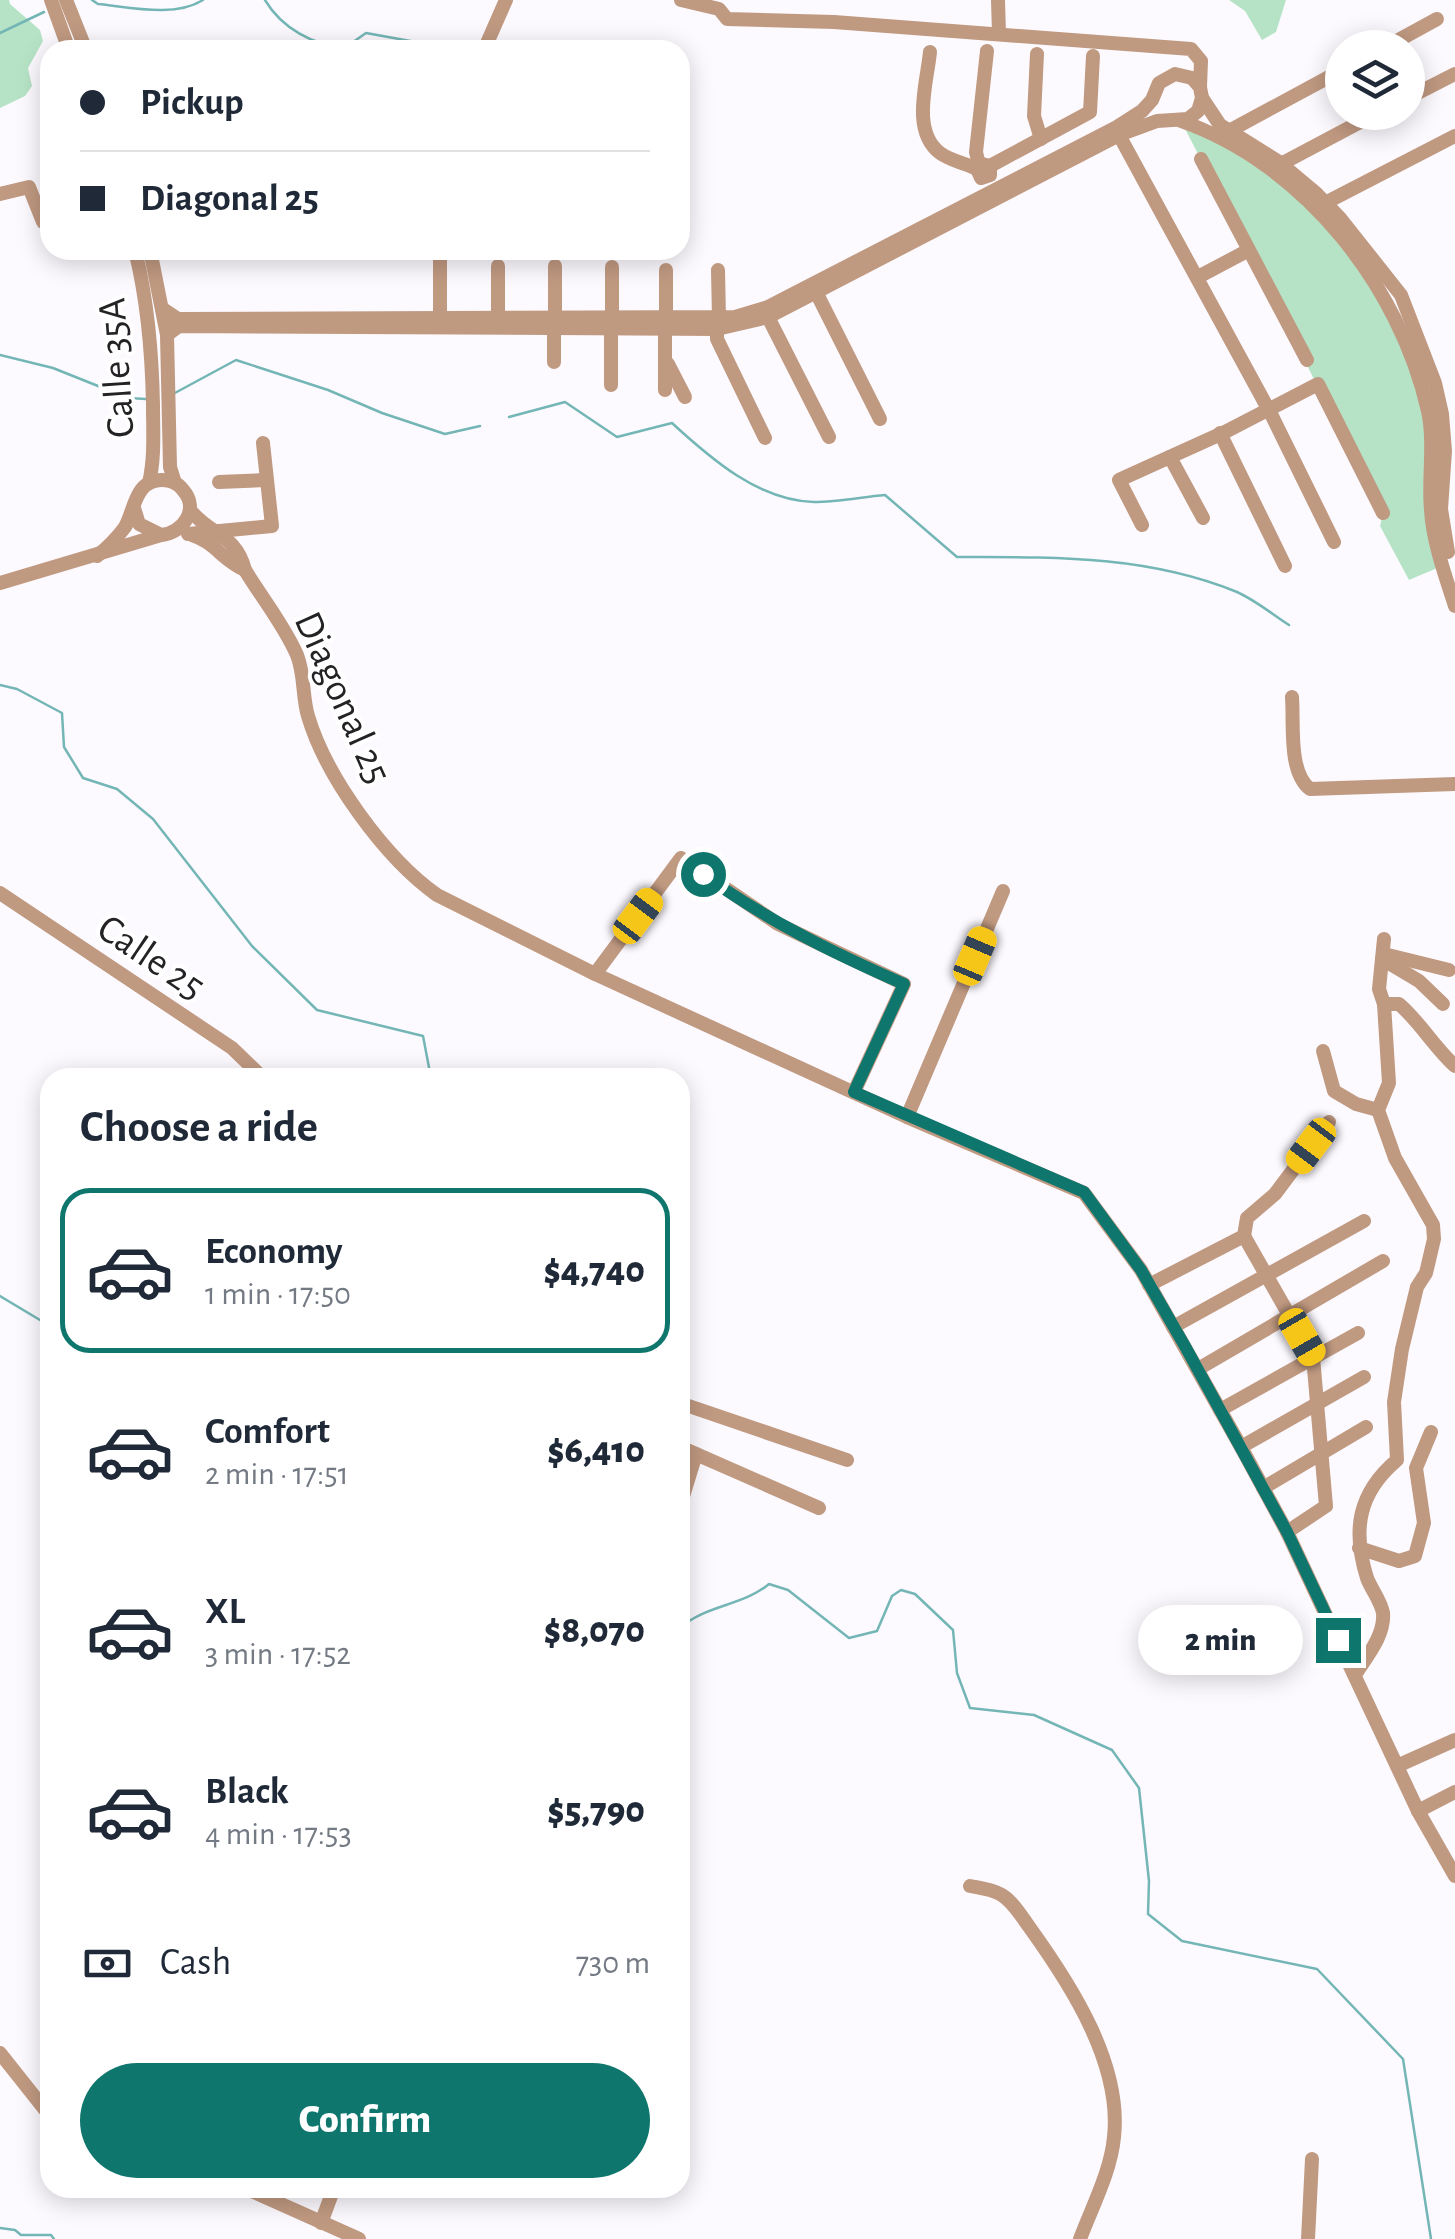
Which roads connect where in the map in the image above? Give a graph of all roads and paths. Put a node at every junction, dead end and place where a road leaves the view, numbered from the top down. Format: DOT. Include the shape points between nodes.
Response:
graph roads {
  1 [pos="51,0"];
  2 [pos="66,0"];
  3 [pos="506,0"];
  4 [pos="682,0"];
  5 [pos="998,0"];
  6 [pos="1437,19"];
  7 [pos="1417,30"];
  8 [pos="999,34"];
  9 [pos="65,40"];
  10 [pos="82,40"];
  11 [pos="489,40"];
  12 [pos="988,51"];
  13 [pos="930,52"];
  14 [pos="1038,54"];
  15 [pos="1093,56"];
  16 [pos="1455,74"];
  17 [pos="1325,79"];
  18 [pos="1425,89"];
  19 [pos="1201,92"];
  20 [pos="1155,94"];
  21 [pos="1177,121"];
  22 [pos="1346,130"];
  23 [pos="1230,131"];
  24 [pos="1119,135"];
  25 [pos="1455,136"];
  26 [pos="1040,139"];
  27 [pos="1201,160"];
  28 [pos="1282,164"];
  29 [pos="986,173"];
  30 [pos="0,194"];
  31 [pos="1326,203"];
  32 [pos="40,215"];
  33 [pos="1247,251"];
  34 [pos="137,260"];
  35 [pos="152,260"];
  36 [pos="440,260"];
  37 [pos="498,266"];
  38 [pos="554,266"];
  39 [pos="612,267"];
  40 [pos="666,270"];
  41 [pos="718,270"];
  42 [pos="1198,278"];
  43 [pos="816,292"];
  44 [pos="163,309"];
  45 [pos="768,317"];
  46 [pos="498,318"];
  47 [pos="439,323"];
  48 [pos="554,323"];
  49 [pos="611,323"];
  50 [pos="666,323"];
  51 [pos="718,324"];
  52 [pos="1407,328"];
  53 [pos="168,334"];
  54 [pos="665,359"];
  55 [pos="1306,360"];
  56 [pos="554,362"];
  57 [pos="611,385"];
  58 [pos="665,390"];
  59 [pos="685,397"];
  60 [pos="1268,408"];
  61 [pos="880,420"];
  62 [pos="1220,434"];
  63 [pos="829,437"];
  64 [pos="765,438"];
  65 [pos="263,444"];
  66 [pos="1438,454"];
  67 [pos="1170,457"];
  68 [pos="266,480"];
  69 [pos="219,482"];
  70 [pos="149,483"];
  71 [pos="174,483"];
  72 [pos="134,508"];
  73 [pos="190,510"];
  74 [pos="1383,513"];
  75 [pos="1203,518"];
  76 [pos="1142,525"];
  77 [pos="214,531"];
  78 [pos="188,534"];
  79 [pos="165,535"];
  80 [pos="1334,542"];
  81 [pos="97,556"];
  82 [pos="1284,566"];
  83 [pos="245,570"];
  84 [pos="1455,576"];
  85 [pos="0,583"];
  86 [pos="1455,606"];
  87 [pos="1292,697"];
  88 [pos="1455,784"];
  89 [pos="1003,891"];
  90 [pos="0,894"];
  91 [pos="1382,951"];
  92 [pos="1449,970"];
  93 [pos="595,974"];
  94 [pos="1384,1004"];
  95 [pos="1442,1004"];
  96 [pos="1322,1051"];
  97 [pos="1455,1066"];
  98 [pos="249,1068"];
  99 [pos="854,1092"];
  100 [pos="1378,1110"];
  101 [pos="907,1118"];
  102 [pos="1329,1122"];
  103 [pos="1364,1221"];
  104 [pos="1244,1236"];
  105 [pos="1383,1261"];
  106 [pos="1268,1277"];
  107 [pos="1149,1285"];
  108 [pos="1290,1316"];
  109 [pos="1174,1327"];
  110 [pos="1358,1333"];
  111 [pos="1314,1357"];
  112 [pos="1198,1370"];
  113 [pos="1364,1377"];
  114 [pos="1318,1404"];
  115 [pos="690,1405"];
  116 [pos="1220,1410"];
  117 [pos="1366,1426"];
  118 [pos="1431,1432"];
  119 [pos="1241,1447"];
  120 [pos="690,1451"];
  121 [pos="1324,1452"];
  122 [pos="696,1454"];
  123 [pos="846,1460"];
  124 [pos="1397,1460"];
  125 [pos="1416,1468"];
  126 [pos="690,1474"];
  127 [pos="1263,1488"];
  128 [pos="819,1508"];
  129 [pos="1287,1532"];
  130 [pos="1360,1548"];
  131 [pos="1354,1675"];
  132 [pos="1455,1740"];
  133 [pos="1397,1766"];
  134 [pos="1455,1792"];
  135 [pos="1418,1810"];
  136 [pos="1455,1876"];
  137 [pos="970,1886"];
  138 [pos="0,2053"];
  139 [pos="40,2103"];
  140 [pos="1312,2159"];
  141 [pos="267,2198"];
  142 [pos="330,2198"];
  143 [pos="321,2223"];
  144 [pos="359,2239"];
  145 [pos="1080,2239"];
  146 [pos="1308,2239"];
  1 -- 9 [label="street"];
  2 -- 10 [label="street"];
  3 -- 11 [label="street"];
  4 -- 8 [label="street" via="719,9 728,18"];
  5 -- 8 [label="street"];
  6 -- 7 [label="street"];
  8 -- 19 [label="street" via="1191,50 1201,61"];
  12 -- 29 [label="street" via="976,152"];
  13 -- 29 [label="street" via="924,134 943,155"];
  14 -- 26 [label="street" via="1034,116"];
  15 -- 26 [label="street" via="1090,112"];
  16 -- 18 [label="street"];
  17 -- 23 [label="street"];
  19 -- 20 [label="street" via="1186,75 1174,74"];
  19 -- 21 [label="street" via="1198,111"];
  19 -- 23 [label="street"];
  20 -- 21 [label="street" via="1159,110"];
  20 -- 29 [label="street" via="1117,127"];
  21 -- 24 [label="street" via="1151,122"];
  21 -- 52 [label="street" via="1262,164 1319,211"];
  22 -- 28 [label="street"];
  23 -- 28 [label="street"];
  24 -- 42 [label="street"];
  24 -- 43 [label="street"];
  25 -- 31 [label="street"];
  26 -- 29 [label="street"];
  27 -- 33 [label="street"];
  28 -- 31 [label="street"];
  29 -- 51 [label="street" via="768,307"];
  30 -- 32 [label="street" via="29,188"];
  31 -- 52 [label="street" via="1392,281 1412,315"];
  33 -- 42 [label="street"];
  33 -- 55 [label="street"];
  34 -- 70 [label="street, Calle 35A" via="152,356"];
  35 -- 44 [label="street, Calle 35A"];
  36 -- 47 [label="street"];
  37 -- 46 [label="street"];
  38 -- 48 [label="street"];
  39 -- 49 [label="street"];
  40 -- 50 [label="street"];
  41 -- 51 [label="street"];
  42 -- 60 [label="street"];
  43 -- 45 [label="street"];
  43 -- 61 [label="street"];
  44 -- 47 [label="street" via="178,319"];
  44 -- 53 [label="street, Calle 35A"];
  45 -- 51 [label="street"];
  45 -- 63 [label="street"];
  46 -- 47 [label="street"];
  46 -- 48 [label="street"];
  47 -- 48 [label="street"];
  47 -- 53 [label="street" via="180,326"];
  48 -- 49 [label="street"];
  48 -- 56 [label="street"];
  49 -- 50 [label="street"];
  49 -- 57 [label="street"];
  50 -- 51 [label="street"];
  50 -- 54 [label="street"];
  51 -- 64 [label="street" via="717,340"];
  52 -- 66 [label="street"];
  53 -- 71 [label="street, Calle 35A"];
  54 -- 58 [label="street"];
  54 -- 59 [label="street"];
  60 -- 62 [label="street"];
  60 -- 74 [label="street" via="1318,384"];
  60 -- 80 [label="street"];
  62 -- 67 [label="street"];
  62 -- 82 [label="street"];
  65 -- 68 [label="street"];
  66 -- 84 [label="street"];
  66 -- 86 [label="street" via="1431,510"];
  67 -- 75 [label="street"];
  67 -- 76 [label="street" via="1119,480"];
  68 -- 69 [label="street"];
  68 -- 77 [label="street" via="272,526"];
  70 -- 71 [label="street"];
  70 -- 72 [label="street"];
  71 -- 73 [label="street"];
  72 -- 79 [label="street" via="139,524"];
  72 -- 81 [label="street"];
  73 -- 77 [label="street, Diagonal 25"];
  73 -- 79 [label="street" via="184,525"];
  77 -- 78 [label="street"];
  77 -- 83 [label="street, Diagonal 25" via="241,553"];
  78 -- 79 [label="street"];
  78 -- 83 [label="street, Diagonal 25"];
  79 -- 81 [label="street"];
  81 -- 85 [label="street"];
  83 -- 93 [label="street, Diagonal 25" via="292,645 308,717 371,828 436,895"];
  87 -- 88 [label="street" via="1296,767 1310,789"];
  89 -- 101 [label="street"];
  90 -- 98 [label="street, Calle 25" via="232,1048"];
  91 -- 92 [label="street"];
  91 -- 94 [label="street"];
  91 -- 95 [label="street"];
  93 -- 99 [label="street, Diagonal 25"];
  93 -- 99 [label="street" via="681,858 778,924 904,984"];
  94 -- 97 [label="street" via="1399,1004 1422,1024"];
  94 -- 100 [label="street" via="1389,1082"];
  96 -- 100 [label="street" via="1334,1091"];
  99 -- 101 [label="street, Diagonal 25"];
  100 -- 124 [label="street" via="1434,1239 1402,1348 1394,1402"];
  101 -- 107 [label="street, Diagonal 25" via="1084,1192"];
  102 -- 104 [label="street" via="1275,1194 1247,1218"];
  103 -- 106 [label="street"];
  104 -- 106 [label="street"];
  104 -- 107 [label="street"];
  105 -- 108 [label="street"];
  106 -- 108 [label="street"];
  106 -- 109 [label="street"];
  107 -- 109 [label="street, Diagonal 25"];
  108 -- 111 [label="street"];
  108 -- 112 [label="street"];
  109 -- 112 [label="street, Diagonal 25"];
  110 -- 111 [label="street"];
  111 -- 114 [label="street"];
  111 -- 116 [label="street"];
  112 -- 116 [label="street, Diagonal 25"];
  113 -- 114 [label="street"];
  114 -- 119 [label="street"];
  114 -- 121 [label="street"];
  115 -- 123 [label="street"];
  116 -- 119 [label="street, Diagonal 25"];
  117 -- 121 [label="street"];
  118 -- 125 [label="street"];
  119 -- 127 [label="street, Diagonal 25"];
  120 -- 122 [label="street"];
  121 -- 127 [label="street"];
  121 -- 129 [label="street" via="1326,1506"];
  122 -- 126 [label="street"];
  122 -- 128 [label="street"];
  124 -- 125 [label="street"];
  124 -- 130 [label="street" via="1364,1501"];
  125 -- 130 [label="street" via="1424,1523 1416,1556 1399,1561"];
  127 -- 129 [label="street, Diagonal 25"];
  129 -- 131 [label="street, Diagonal 25"];
  130 -- 131 [label="street" via="1383,1612 1381,1633"];
  131 -- 133 [label="street, Diagonal 25"];
  132 -- 133 [label="street"];
  133 -- 135 [label="street, Diagonal 25"];
  134 -- 135 [label="street"];
  135 -- 136 [label="street, Diagonal 25"];
  137 -- 145 [label="street" via="1003,1894 1018,1912 1088,2022 1103,2064 1114,2103 1114,2139"];
  138 -- 139 [label="street"];
  140 -- 146 [label="street"];
  141 -- 143 [label="street"];
  142 -- 143 [label="street"];
  143 -- 144 [label="street"];
}
